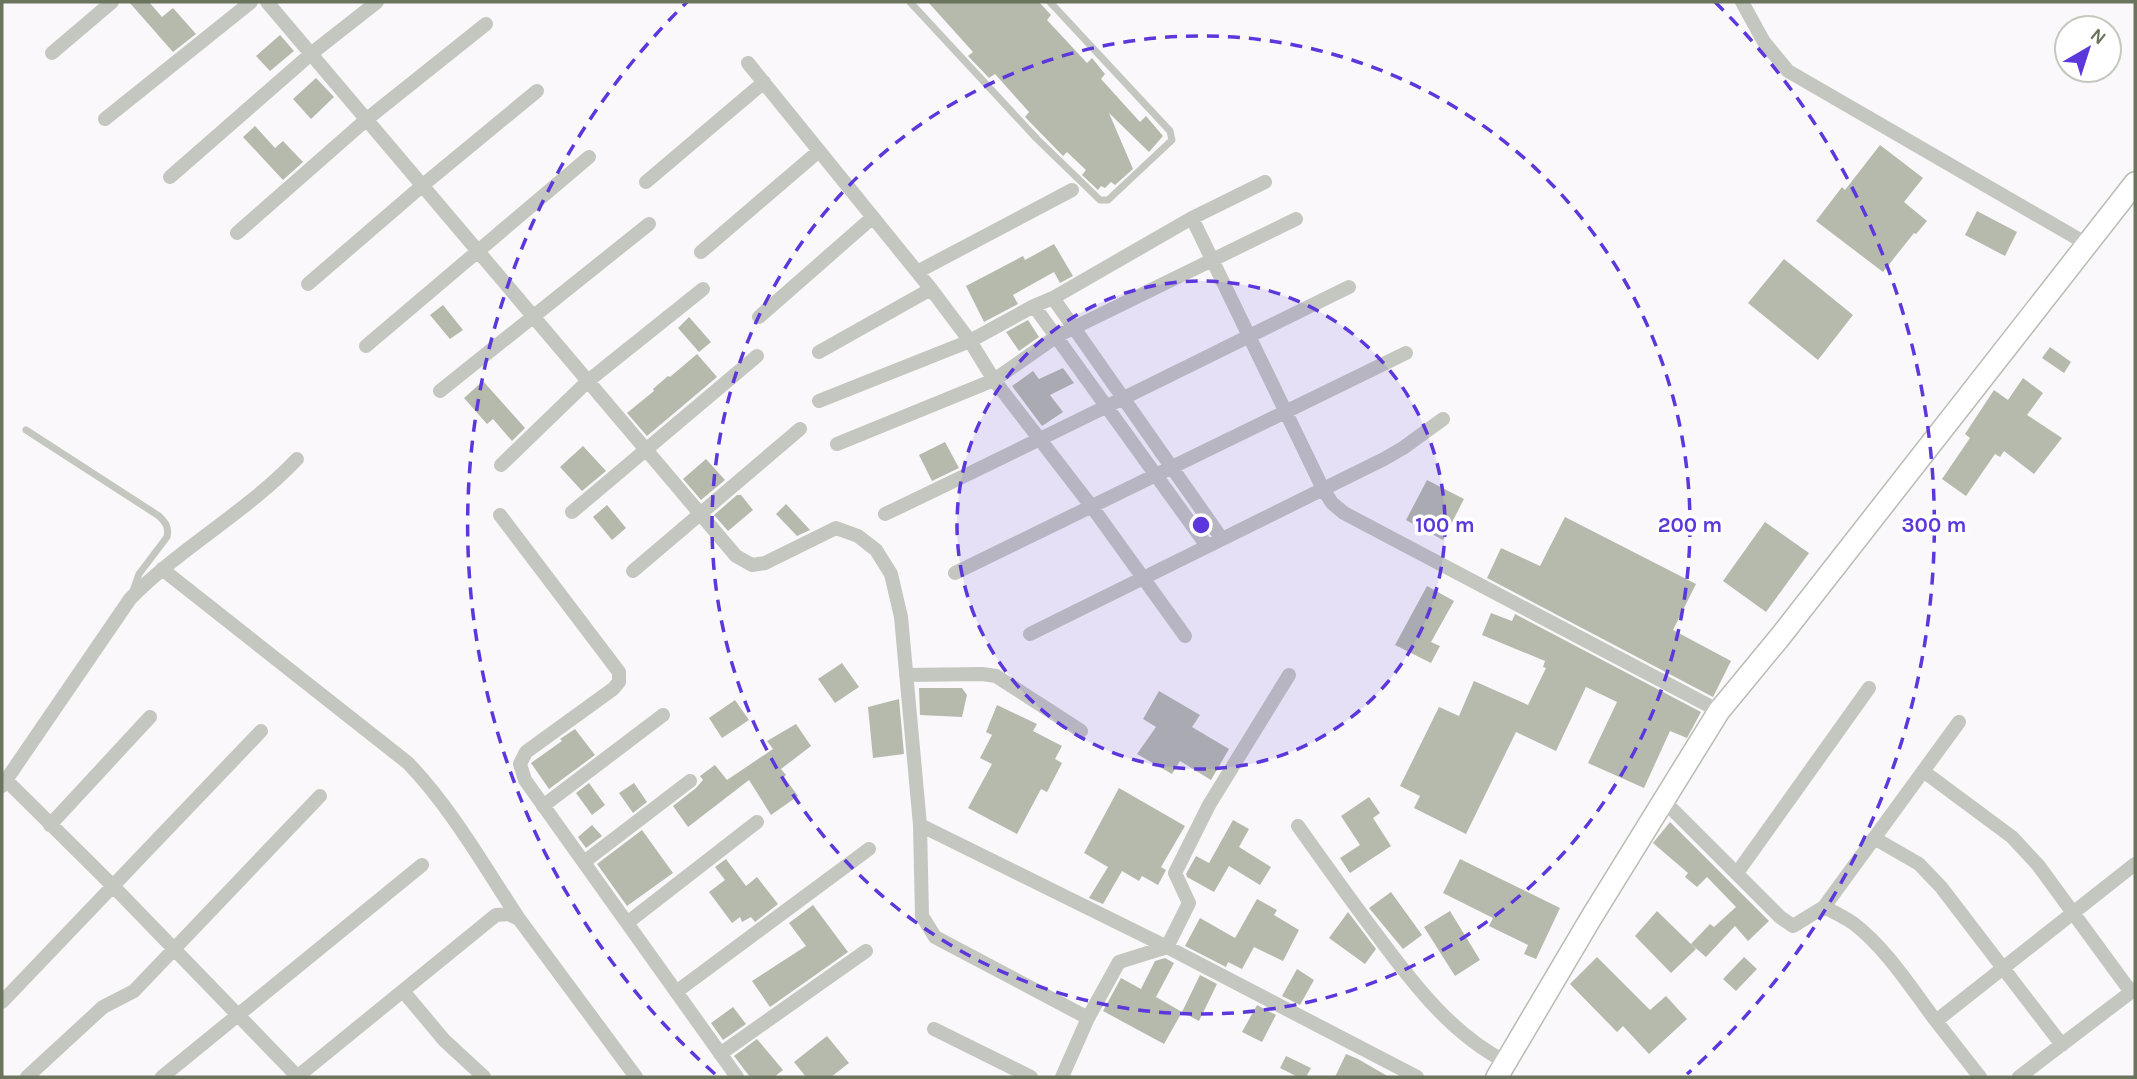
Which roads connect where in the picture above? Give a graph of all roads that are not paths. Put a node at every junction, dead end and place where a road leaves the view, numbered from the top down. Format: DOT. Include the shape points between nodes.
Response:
graph roads {
  1 [pos="112,2"];
  2 [pos="251,2"];
  3 [pos="267,2"];
  4 [pos="377,2"];
  5 [pos="911,2"];
  6 [pos="1050,2"];
  7 [pos="1742,2"];
  8 [pos="486,24"];
  9 [pos="52,53"];
  10 [pos="312,54"];
  11 [pos="748,63"];
  12 [pos="764,82"];
  13 [pos="537,91"];
  14 [pos="105,119"];
  15 [pos="367,119"];
  16 [pos="819,151"];
  17 [pos="589,157"];
  18 [pos="170,177"];
  19 [pos="1265,182"];
  20 [pos="646,183"];
  21 [pos="2135,183"];
  22 [pos="423,185"];
  23 [pos="1072,190"];
  24 [pos="873,217"];
  25 [pos="1192,218"];
  26 [pos="1296,219"];
  27 [pos="649,224"];
  28 [pos="237,233"];
  29 [pos="2087,244"];
  30 [pos="478,250"];
  31 [pos="701,253"];
  32 [pos="1212,260"];
  33 [pos="917,272"];
  34 [pos="308,284"];
  35 [pos="1349,287"];
  36 [pos="703,289"];
  37 [pos="931,289"];
  38 [pos="1053,298"];
  39 [pos="1034,306"];
  40 [pos="534,317"];
  41 [pos="759,317"];
  42 [pos="1073,328"];
  43 [pos="1249,336"];
  44 [pos="1057,337"];
  45 [pos="970,341"];
  46 [pos="366,346"];
  47 [pos="819,352"];
  48 [pos="1406,353"];
  49 [pos="757,356"];
  50 [pos="994,380"];
  51 [pos="588,381"];
  52 [pos="440,391"];
  53 [pos="1122,398"];
  54 [pos="818,401"];
  55 [pos="1106,405"];
  56 [pos="1286,412"];
  57 [pos="1443,419"];
  58 [pos="800,429"];
  59 [pos="26,430"];
  60 [pos="1040,440"];
  61 [pos="837,444"];
  62 [pos="646,450"];
  63 [pos="297,459"];
  64 [pos="501,465"];
  65 [pos="1172,468"];
  66 [pos="1157,475"];
  67 [pos="1323,489"];
  68 [pos="1092,507"];
  69 [pos="572,512"];
  70 [pos="885,513"];
  71 [pos="700,514"];
  72 [pos="500,515"];
  73 [pos="1222,539"];
  74 [pos="1207,546"];
  75 [pos="162,569"];
  76 [pos="633,571"];
  77 [pos="955,573"];
  78 [pos="1143,578"];
  79 [pos="130,599"];
  80 [pos="1030,634"];
  81 [pos="1185,636"];
  82 [pos="906,675"];
  83 [pos="1289,675"];
  84 [pos="1869,688"];
  85 [pos="1719,711"];
  86 [pos="663,715"];
  87 [pos="150,717"];
  88 [pos="1959,722"];
  89 [pos="261,731"];
  90 [pos="1081,731"];
  91 [pos="1923,771"];
  92 [pos="690,781"];
  93 [pos="4,783"];
  94 [pos="320,796"];
  95 [pos="1664,801"];
  96 [pos="543,806"];
  97 [pos="757,822"];
  98 [pos="50,825"];
  99 [pos="920,825"];
  100 [pos="1298,826"];
  101 [pos="1874,838"];
  102 [pos="869,849"];
  103 [pos="584,862"];
  104 [pos="2135,864"];
  105 [pos="422,865"];
  106 [pos="1737,873"];
  107 [pos="113,886"];
  108 [pos="1824,907"];
  109 [pos="2073,913"];
  110 [pos="519,919"];
  111 [pos="626,923"];
  112 [pos="1167,947"];
  113 [pos="173,948"];
  114 [pos="866,951"];
  115 [pos="2004,968"];
  116 [pos="403,991"];
  117 [pos="2133,991"];
  118 [pos="676,992"];
  119 [pos="2,1002"];
  120 [pos="238,1014"];
  121 [pos="1088,1018"];
  122 [pos="1936,1021"];
  123 [pos="934,1029"];
  124 [pos="2062,1045"];
  125 [pos="720,1054"];
  126 [pos="1501,1069"];
  127 [pos="27,1077"];
  128 [pos="162,1077"];
  129 [pos="298,1077"];
  130 [pos="484,1077"];
  131 [pos="636,1077"];
  132 [pos="737,1077"];
  133 [pos="1031,1077"];
  134 [pos="1062,1077"];
  135 [pos="1417,1077"];
  136 [pos="1980,1077"];
  137 [pos="2019,1077"];
  1 -- 9 [label="street"];
  2 -- 14 [label="street"];
  3 -- 10 [label="street"];
  4 -- 10 [label="street"];
  5 -- 6 [label="lane" via="1037,139 1100,200 1108,200 1172,136"];
  7 -- 29 [label="street" via="1764,42 1788,71"];
  8 -- 15 [label="street"];
  10 -- 15 [label="street"];
  10 -- 18 [label="street"];
  11 -- 12 [label="street"];
  12 -- 16 [label="street"];
  12 -- 20 [label="street"];
  13 -- 22 [label="street"];
  15 -- 22 [label="street"];
  15 -- 28 [label="street"];
  16 -- 24 [label="street"];
  16 -- 31 [label="street"];
  17 -- 30 [label="street"];
  19 -- 25 [label="street"];
  21 -- 29 [label="street"];
  22 -- 30 [label="street"];
  22 -- 34 [label="street"];
  23 -- 33 [label="street"];
  24 -- 33 [label="street"];
  24 -- 41 [label="street"];
  25 -- 32 [label="street"];
  25 -- 38 [label="street"];
  26 -- 32 [label="street"];
  27 -- 40 [label="street"];
  29 -- 85 [label="street"];
  30 -- 40 [label="street"];
  30 -- 46 [label="street"];
  32 -- 42 [label="street"];
  32 -- 43 [label="street"];
  33 -- 37 [label="street"];
  35 -- 43 [label="street"];
  36 -- 51 [label="street"];
  37 -- 45 [label="street"];
  37 -- 47 [label="street"];
  38 -- 39 [label="street"];
  38 -- 42 [label="street"];
  39 -- 44 [label="street"];
  39 -- 45 [label="street"];
  40 -- 51 [label="street"];
  40 -- 52 [label="street"];
  42 -- 44 [label="street"];
  42 -- 53 [label="street"];
  43 -- 53 [label="street"];
  43 -- 56 [label="street"];
  44 -- 50 [label="street"];
  44 -- 55 [label="street"];
  45 -- 50 [label="street"];
  45 -- 54 [label="street"];
  48 -- 56 [label="street"];
  49 -- 62 [label="street"];
  50 -- 60 [label="street"];
  50 -- 61 [label="street"];
  51 -- 62 [label="street"];
  51 -- 64 [label="street"];
  53 -- 55 [label="street"];
  53 -- 65 [label="street"];
  55 -- 60 [label="street"];
  55 -- 66 [label="street"];
  56 -- 65 [label="street"];
  56 -- 67 [label="street"];
  57 -- 67 [label="street" via="1403,448"];
  58 -- 71 [label="street"];
  59 -- 79 [label="lane" via="166,522 167,537 139,574"];
  60 -- 68 [label="street"];
  60 -- 70 [label="street"];
  62 -- 69 [label="street"];
  62 -- 71 [label="street"];
  63 -- 75 [label="street" via="247,505"];
  65 -- 66 [label="street"];
  65 -- 73 [label="street"];
  66 -- 68 [label="street"];
  66 -- 74 [label="street"];
  67 -- 73 [label="street"];
  67 -- 85 [label="street" via="1344,513"];
  68 -- 77 [label="street"];
  68 -- 78 [label="street"];
  71 -- 76 [label="street"];
  71 -- 82 [label="street" via="736,556 752,565 836,528 858,536 876,550 891,574 901,617"];
  72 -- 96 [label="street" via="619,672 613,690 526,752 520,764"];
  73 -- 74 [label="street"];
  74 -- 78 [label="street"];
  75 -- 79 [label="street"];
  75 -- 110 [label="street" via="408,763 455,821"];
  78 -- 80 [label="street"];
  78 -- 81 [label="street"];
  79 -- 93 [label="street"];
  82 -- 90 [label="street" via="996,676"];
  82 -- 99 [label="street"];
  83 -- 112 [label="street" via="1209,805 1175,873 1189,903"];
  84 -- 106 [label="street"];
  85 -- 95 [label="street"];
  86 -- 96 [label="street"];
  87 -- 98 [label="street"];
  88 -- 91 [label="street"];
  89 -- 107 [label="street"];
  91 -- 101 [label="street"];
  91 -- 109 [label="street" via="2012,837"];
  92 -- 103 [label="street"];
  93 -- 98 [label="street"];
  94 -- 113 [label="street"];
  95 -- 106 [label="street"];
  95 -- 126 [label="street"];
  96 -- 103 [label="street"];
  97 -- 111 [label="street"];
  98 -- 107 [label="street"];
  99 -- 112 [label="street"];
  99 -- 121 [label="street" via="922,916 935,937"];
  100 -- 126 [label="street" via="1411,981"];
  101 -- 108 [label="street"];
  101 -- 115 [label="street" via="1919,864"];
  102 -- 118 [label="street"];
  103 -- 111 [label="street"];
  104 -- 109 [label="street"];
  105 -- 120 [label="street"];
  106 -- 108 [label="street" via="1793,926"];
  107 -- 113 [label="street"];
  107 -- 119 [label="street"];
  108 -- 122 [label="street" via="1868,936"];
  109 -- 115 [label="street"];
  109 -- 117 [label="street"];
  110 -- 116 [label="street" via="496,915"];
  110 -- 131 [label="street"];
  111 -- 118 [label="street"];
  112 -- 121 [label="street" via="1119,962"];
  112 -- 135 [label="street"];
  113 -- 120 [label="street"];
  113 -- 127 [label="street" via="134,991 103,1007"];
  114 -- 125 [label="street"];
  115 -- 122 [label="street"];
  115 -- 124 [label="street"];
  116 -- 129 [label="street"];
  116 -- 130 [label="street" via="444,1040"];
  117 -- 124 [label="street"];
  118 -- 125 [label="street"];
  120 -- 128 [label="street"];
  120 -- 129 [label="street"];
  121 -- 134 [label="street"];
  122 -- 136 [label="street"];
  123 -- 133 [label="street"];
  124 -- 137 [label="street"];
  125 -- 132 [label="street"];
}
